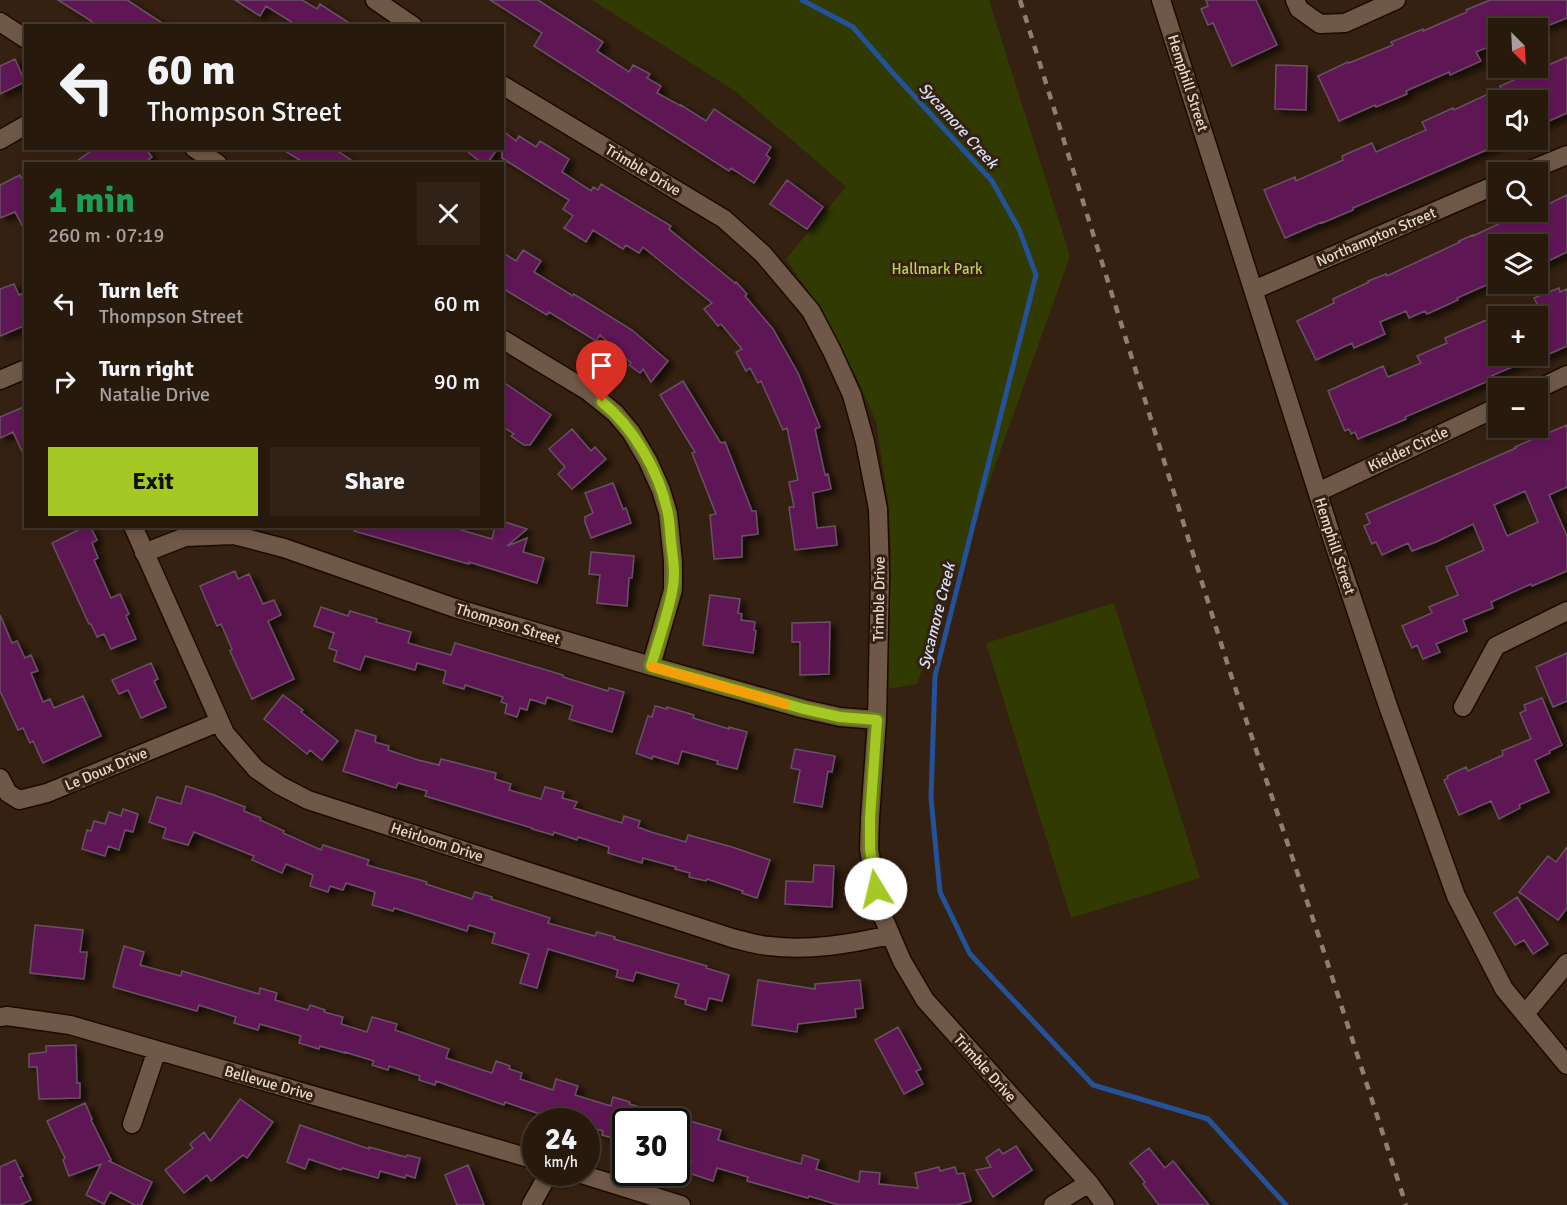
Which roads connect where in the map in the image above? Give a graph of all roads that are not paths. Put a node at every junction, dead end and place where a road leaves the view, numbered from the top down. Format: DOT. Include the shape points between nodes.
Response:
graph roads {
  1 [pos="375,0"];
  2 [pos="1161,0"];
  3 [pos="1295,0"];
  4 [pos="1396,0"];
  5 [pos="0,22"];
  6 [pos="410,24"];
  7 [pos="24,38"];
  8 [pos="504,86"];
  9 [pos="24,126"];
  10 [pos="0,140"];
  11 [pos="197,150"];
  12 [pos="1567,155"];
  13 [pos="215,162"];
  14 [pos="1548,163"];
  15 [pos="1488,188"];
  16 [pos="1254,290"];
  17 [pos="504,340"];
  18 [pos="24,370"];
  19 [pos="1567,375"];
  20 [pos="0,380"];
  21 [pos="1548,384"];
  22 [pos="1488,412"];
  23 [pos="1318,492"];
  24 [pos="134,528"];
  25 [pos="144,553"];
  26 [pos="1567,611"];
  27 [pos="651,666"];
  28 [pos="1463,707"];
  29 [pos="877,720"];
  30 [pos="219,722"];
  31 [pos="0,778"];
  32 [pos="890,935"];
  33 [pos="1567,963"];
  34 [pos="1525,1014"];
  35 [pos="0,1017"];
  36 [pos="157,1050"];
  37 [pos="1567,1065"];
  38 [pos="132,1124"];
  39 [pos="522,1156"];
  40 [pos="600,1180"];
  41 [pos="1089,1183"];
  42 [pos="542,1186"];
  43 [pos="531,1205"];
  44 [pos="681,1205"];
  45 [pos="1053,1205"];
  46 [pos="1105,1205"];
  1 -- 6 [label="street"];
  2 -- 16 [label="street, Hemphill Street"];
  3 -- 4 [label="street" via="1299,9 1320,24 1345,23"];
  5 -- 7 [label="street"];
  8 -- 29 [label="street, Trimble Drive" via="724,219 763,254 811,311 852,394 878,509"];
  9 -- 10 [label="street"];
  11 -- 13 [label="street"];
  12 -- 14 [label="street"];
  15 -- 16 [label="street, Northampton Street"];
  16 -- 23 [label="street, Hemphill Street"];
  17 -- 27 [label="street" via="588,392 615,414 648,461 668,513 674,561 673,590"];
  18 -- 20 [label="street"];
  19 -- 21 [label="street"];
  22 -- 23 [label="street, Kielder Circle"];
  23 -- 34 [label="street, Hemphill Street" via="1456,896 1504,989"];
  24 -- 25 [label="street, Heirloom Drive"];
  25 -- 27 [label="street, Thompson Street" via="185,537 234,535 284,548 455,608"];
  25 -- 30 [label="street, Heirloom Drive"];
  26 -- 28 [label="street" via="1496,646"];
  27 -- 29 [label="street, Thompson Street" via="804,709"];
  29 -- 32 [label="street, Trimble Drive" via="870,849 876,889"];
  30 -- 31 [label="street, Le Doux Drive" via="47,793 19,800 8,793"];
  30 -- 32 [label="street, Heirloom Drive" via="256,769 308,800 732,938 789,948 854,943"];
  32 -- 41 [label="street, Trimble Drive" via="925,1000"];
  33 -- 34 [label="street"];
  34 -- 37 [label="street, Hemphill Street"];
  35 -- 36 [label="street, Bellevue Drive" via="70,1025"];
  36 -- 38 [label="street"];
  36 -- 39 [label="street, Bellevue Drive"];
  40 -- 44 [label="street"];
  41 -- 45 [label="street"];
  41 -- 46 [label="street, Trimble Drive"];
  42 -- 43 [label="street"];
}
